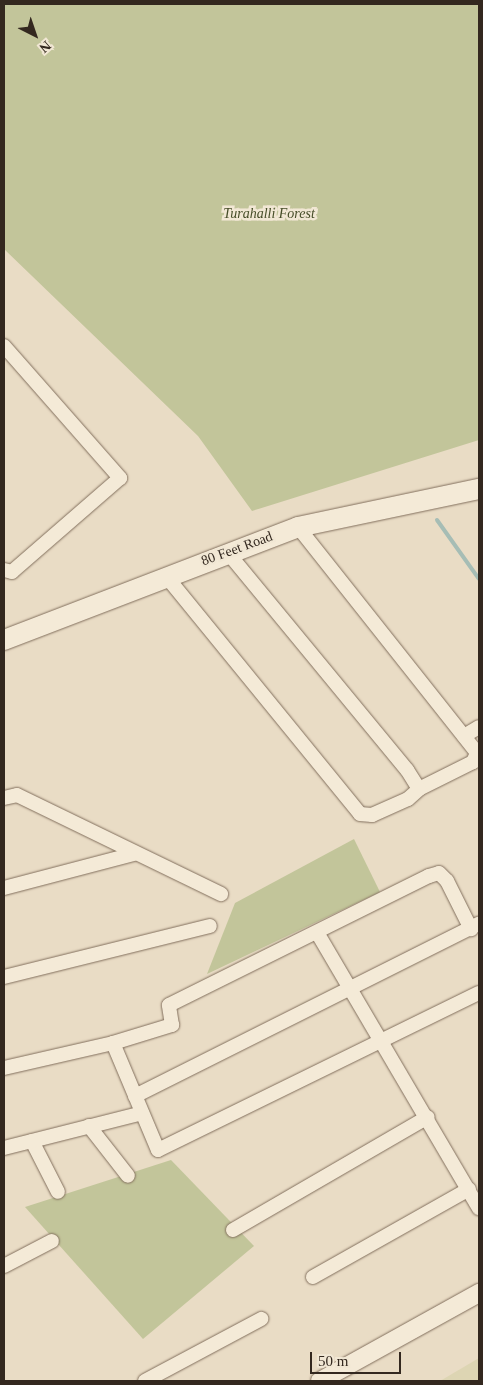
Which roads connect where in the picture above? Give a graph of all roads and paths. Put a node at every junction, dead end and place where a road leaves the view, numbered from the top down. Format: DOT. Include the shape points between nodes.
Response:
graph roads {
  1 [pos="4,346"];
  2 [pos="479,480"];
  3 [pos="479,489"];
  4 [pos="298,527"];
  5 [pos="227,552"];
  6 [pos="4,570"];
  7 [pos="166,576"];
  8 [pos="4,630"];
  9 [pos="4,640"];
  10 [pos="479,727"];
  11 [pos="464,736"];
  12 [pos="419,789"];
  13 [pos="4,798"];
  14 [pos="134,854"];
  15 [pos="4,888"];
  16 [pos="221,894"];
  17 [pos="210,926"];
  18 [pos="475,927"];
  19 [pos="318,934"];
  20 [pos="4,977"];
  21 [pos="353,990"];
  22 [pos="479,993"];
  23 [pos="382,1041"];
  24 [pos="113,1043"];
  25 [pos="4,1068"];
  26 [pos="135,1096"];
  27 [pos="142,1113"];
  28 [pos="428,1117"];
  29 [pos="89,1126"];
  30 [pos="32,1140"];
  31 [pos="4,1148"];
  32 [pos="128,1176"];
  33 [pos="468,1189"];
  34 [pos="58,1192"];
  35 [pos="479,1208"];
  36 [pos="233,1230"];
  37 [pos="52,1241"];
  38 [pos="4,1250"];
  39 [pos="7,1264"];
  40 [pos="313,1278"];
  41 [pos="479,1293"];
  42 [pos="261,1319"];
  43 [pos="144,1381"];
  44 [pos="323,1381"];
  1 -- 6 [label="street" via="120,478 12,572"];
  2 -- 8 [label="main road, 80 Feet Road" via="344,506 276,525"];
  3 -- 4 [label="main road, 80 Feet Road"];
  4 -- 5 [label="main road, 80 Feet Road"];
  4 -- 11 [label="street"];
  5 -- 7 [label="main road, 80 Feet Road"];
  5 -- 12 [label="street"];
  7 -- 9 [label="main road, 80 Feet Road"];
  7 -- 12 [label="street" via="360,814 372,815"];
  10 -- 11 [label="street"];
  11 -- 12 [label="street" via="477,758"];
  13 -- 14 [label="street" via="17,795"];
  14 -- 15 [label="street"];
  14 -- 16 [label="street"];
  17 -- 20 [label="street"];
  18 -- 19 [label="street" via="439,873"];
  18 -- 21 [label="street"];
  19 -- 21 [label="street"];
  19 -- 24 [label="street" via="169,1005 172,1025"];
  21 -- 23 [label="street"];
  21 -- 26 [label="street"];
  22 -- 23 [label="street"];
  23 -- 27 [label="street" via="158,1150"];
  23 -- 28 [label="street"];
  24 -- 25 [label="street"];
  24 -- 26 [label="street"];
  26 -- 27 [label="street"];
  27 -- 29 [label="street"];
  28 -- 33 [label="street"];
  28 -- 36 [label="street"];
  29 -- 30 [label="street"];
  29 -- 32 [label="street"];
  30 -- 31 [label="street"];
  30 -- 34 [label="street"];
  33 -- 35 [label="street"];
  33 -- 40 [label="street"];
  37 -- 39 [label="street"];
  38 -- 39 [label="street"];
  41 -- 44 [label="street"];
  42 -- 43 [label="street"];
}
